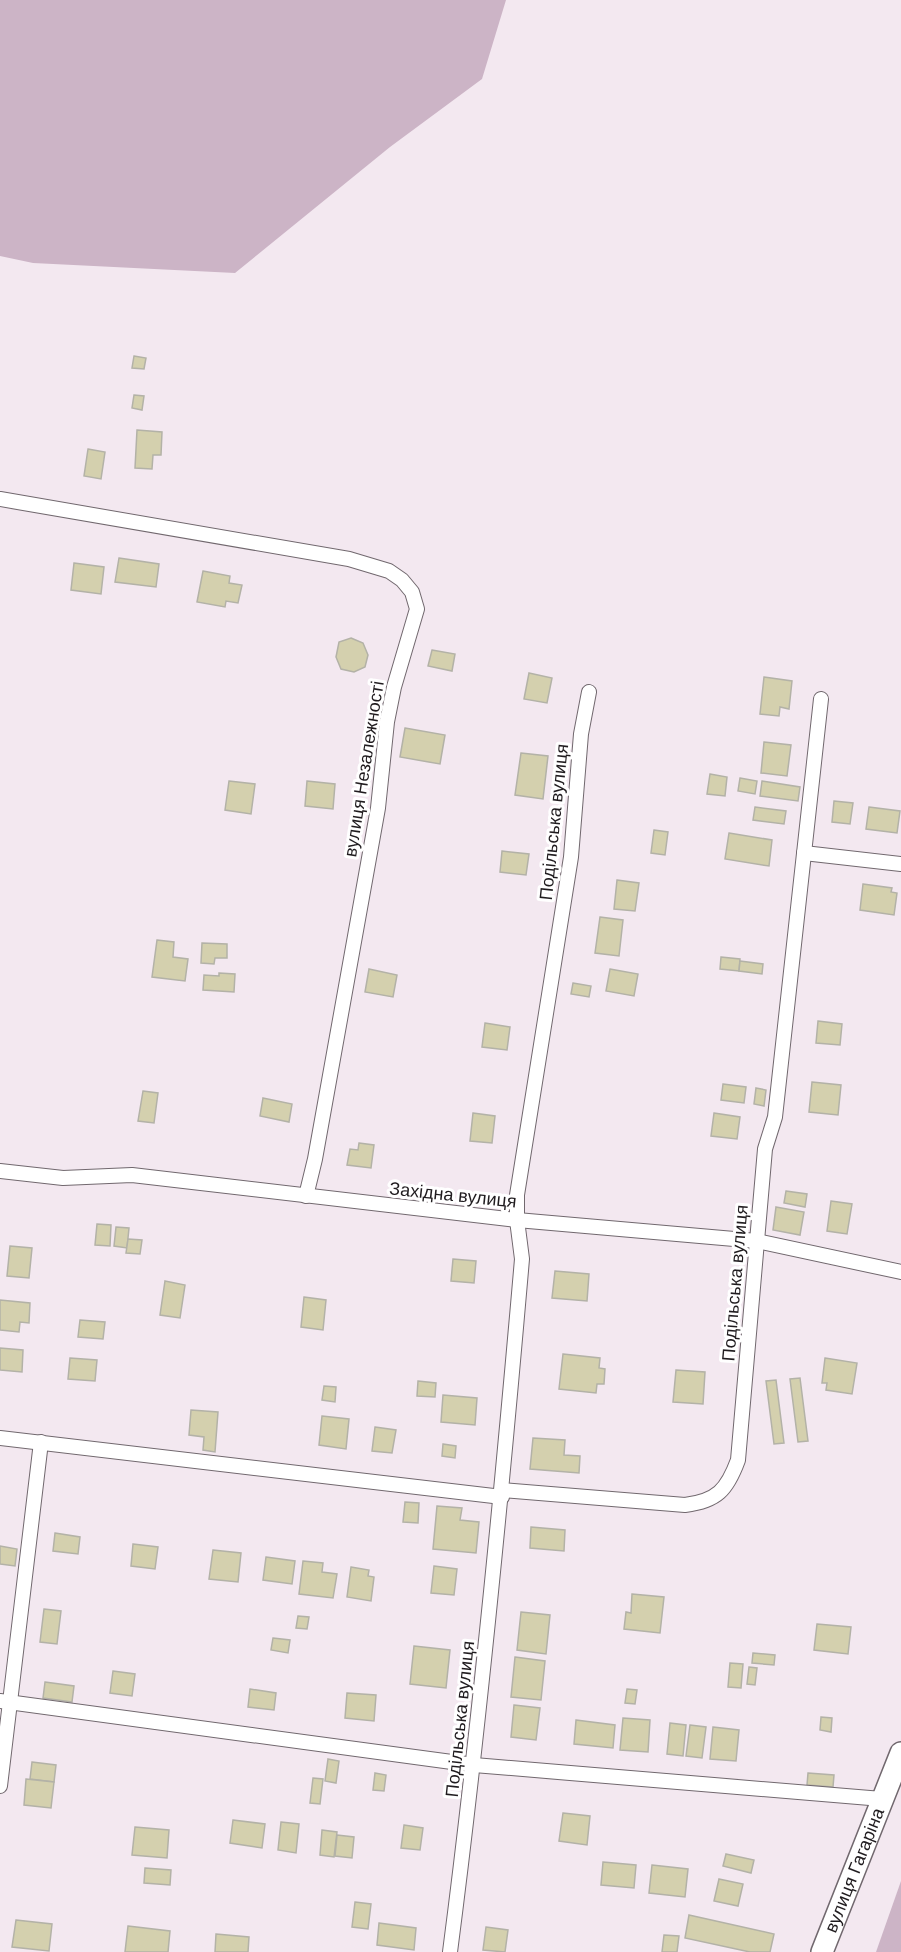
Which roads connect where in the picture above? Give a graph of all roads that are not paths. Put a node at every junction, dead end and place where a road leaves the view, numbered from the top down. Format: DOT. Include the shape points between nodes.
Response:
graph roads {
  1 [pos="0,499"];
  2 [pos="589,692"];
  3 [pos="821,699"];
  4 [pos="804,853"];
  5 [pos="901,864"];
  6 [pos="0,1171"];
  7 [pos="306,1196"];
  8 [pos="517,1220"];
  9 [pos="757,1241"];
  10 [pos="901,1272"];
  11 [pos="0,1438"];
  12 [pos="41,1442"];
  13 [pos="502,1494"];
  14 [pos="5,1701"];
  15 [pos="901,1753"];
  16 [pos="474,1765"];
  17 [pos="0,1786"];
  18 [pos="882,1799"];
  19 [pos="450,1952"];
  20 [pos="822,1952"];
  1 -- 7 [label="street, вулиця Незалежності" via="349,559 389,571 412,592 417,609 393,687 378,808"];
  2 -- 8 [label="street, Подільська вулиця" via="581,734 572,857 517,1195"];
  3 -- 4 [label="street, Подільська вулиця"];
  4 -- 5 [label="street"];
  4 -- 9 [label="street, Подільська вулиця" via="775,1117 765,1149"];
  6 -- 7 [label="street, Західна вулиця" via="63,1178 132,1175"];
  7 -- 8 [label="street, Західна вулиця"];
  8 -- 9 [label="street, Західна вулиця"];
  8 -- 13 [label="street, Подільська вулиця" via="522,1259"];
  9 -- 10 [label="street, Західна вулиця"];
  9 -- 13 [label="street, Подільська вулиця" via="738,1460 716,1497 685,1505"];
  11 -- 12 [label="street"];
  12 -- 13 [label="street"];
  12 -- 14 [label="street"];
  13 -- 16 [label="street, Подільська вулиця"];
  14 -- 16 [label="street"];
  14 -- 17 [label="street"];
  15 -- 18 [label="main road, вулиця Гагаріна"];
  16 -- 18 [label="street"];
  16 -- 19 [label="street, Подільська вулиця"];
  18 -- 20 [label="main road, вулиця Гагаріна"];
}
